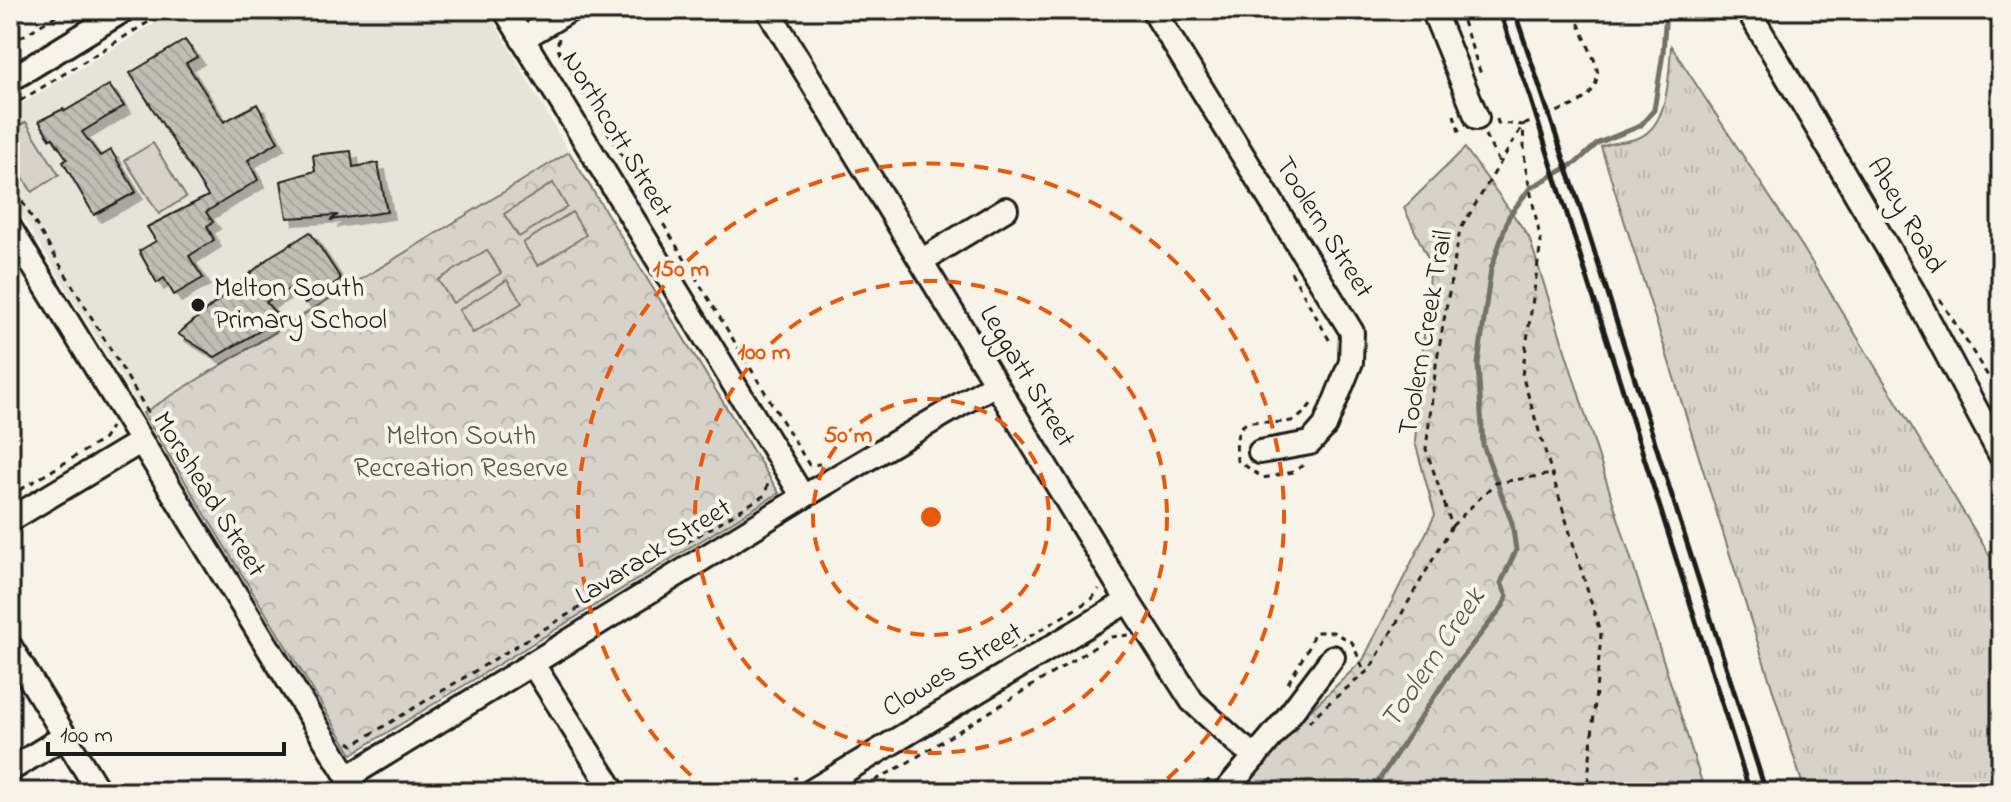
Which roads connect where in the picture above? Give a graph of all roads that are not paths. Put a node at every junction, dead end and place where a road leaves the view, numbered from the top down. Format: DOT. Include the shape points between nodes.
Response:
graph roads {
  1 [pos="124,10"];
  2 [pos="505,10"];
  3 [pos="768,10"];
  4 [pos="1153,10"];
  5 [pos="1433,10"];
  6 [pos="1748,10"];
  7 [pos="575,17"];
  8 [pos="522,39"];
  9 [pos="10,80"];
  10 [pos="1485,113"];
  11 [pos="1006,209"];
  12 [pos="10,228"];
  13 [pos="921,261"];
  14 [pos="995,384"];
  15 [pos="140,442"];
  16 [pos="1260,452"];
  17 [pos="2001,456"];
  18 [pos="803,497"];
  19 [pos="10,520"];
  20 [pos="1128,601"];
  21 [pos="10,646"];
  22 [pos="1333,657"];
  23 [pos="532,663"];
  24 [pos="65,736"];
  25 [pos="1256,756"];
  26 [pos="10,770"];
  27 [pos="352,784"];
  28 [pos="99,792"];
  29 [pos="614,792"];
  30 [pos="810,792"];
  31 [pos="1225,792"];
  1 -- 9 [label="street"];
  2 -- 8 [label="street, Northcott Street"];
  3 -- 13 [label="street, Leggatt Street"];
  4 -- 16 [label="street, Toolern Street" via="1352,332 1351,362 1325,426 1310,443"];
  5 -- 10 [label="street"];
  6 -- 17 [label="street, Abey Road" via="1913,291"];
  7 -- 8 [label="street"];
  8 -- 18 [label="street, Northcott Street"];
  11 -- 13 [label="street"];
  12 -- 15 [label="street, Morshead Street"];
  13 -- 14 [label="street, Leggatt Street"];
  14 -- 18 [label="street, Lavarack Street"];
  14 -- 20 [label="street, Leggatt Street"];
  15 -- 19 [label="street"];
  15 -- 27 [label="street, Morshead Street"];
  18 -- 23 [label="street, Lavarack Street"];
  20 -- 25 [label="street, Leggatt Street" via="1192,701"];
  20 -- 30 [label="street, Clowes Street"];
  21 -- 24 [label="street"];
  22 -- 25 [label="street"];
  23 -- 27 [label="street, Lavarack Street"];
  23 -- 29 [label="street"];
  24 -- 26 [label="street"];
  24 -- 28 [label="street"];
  25 -- 31 [label="street"];
}
